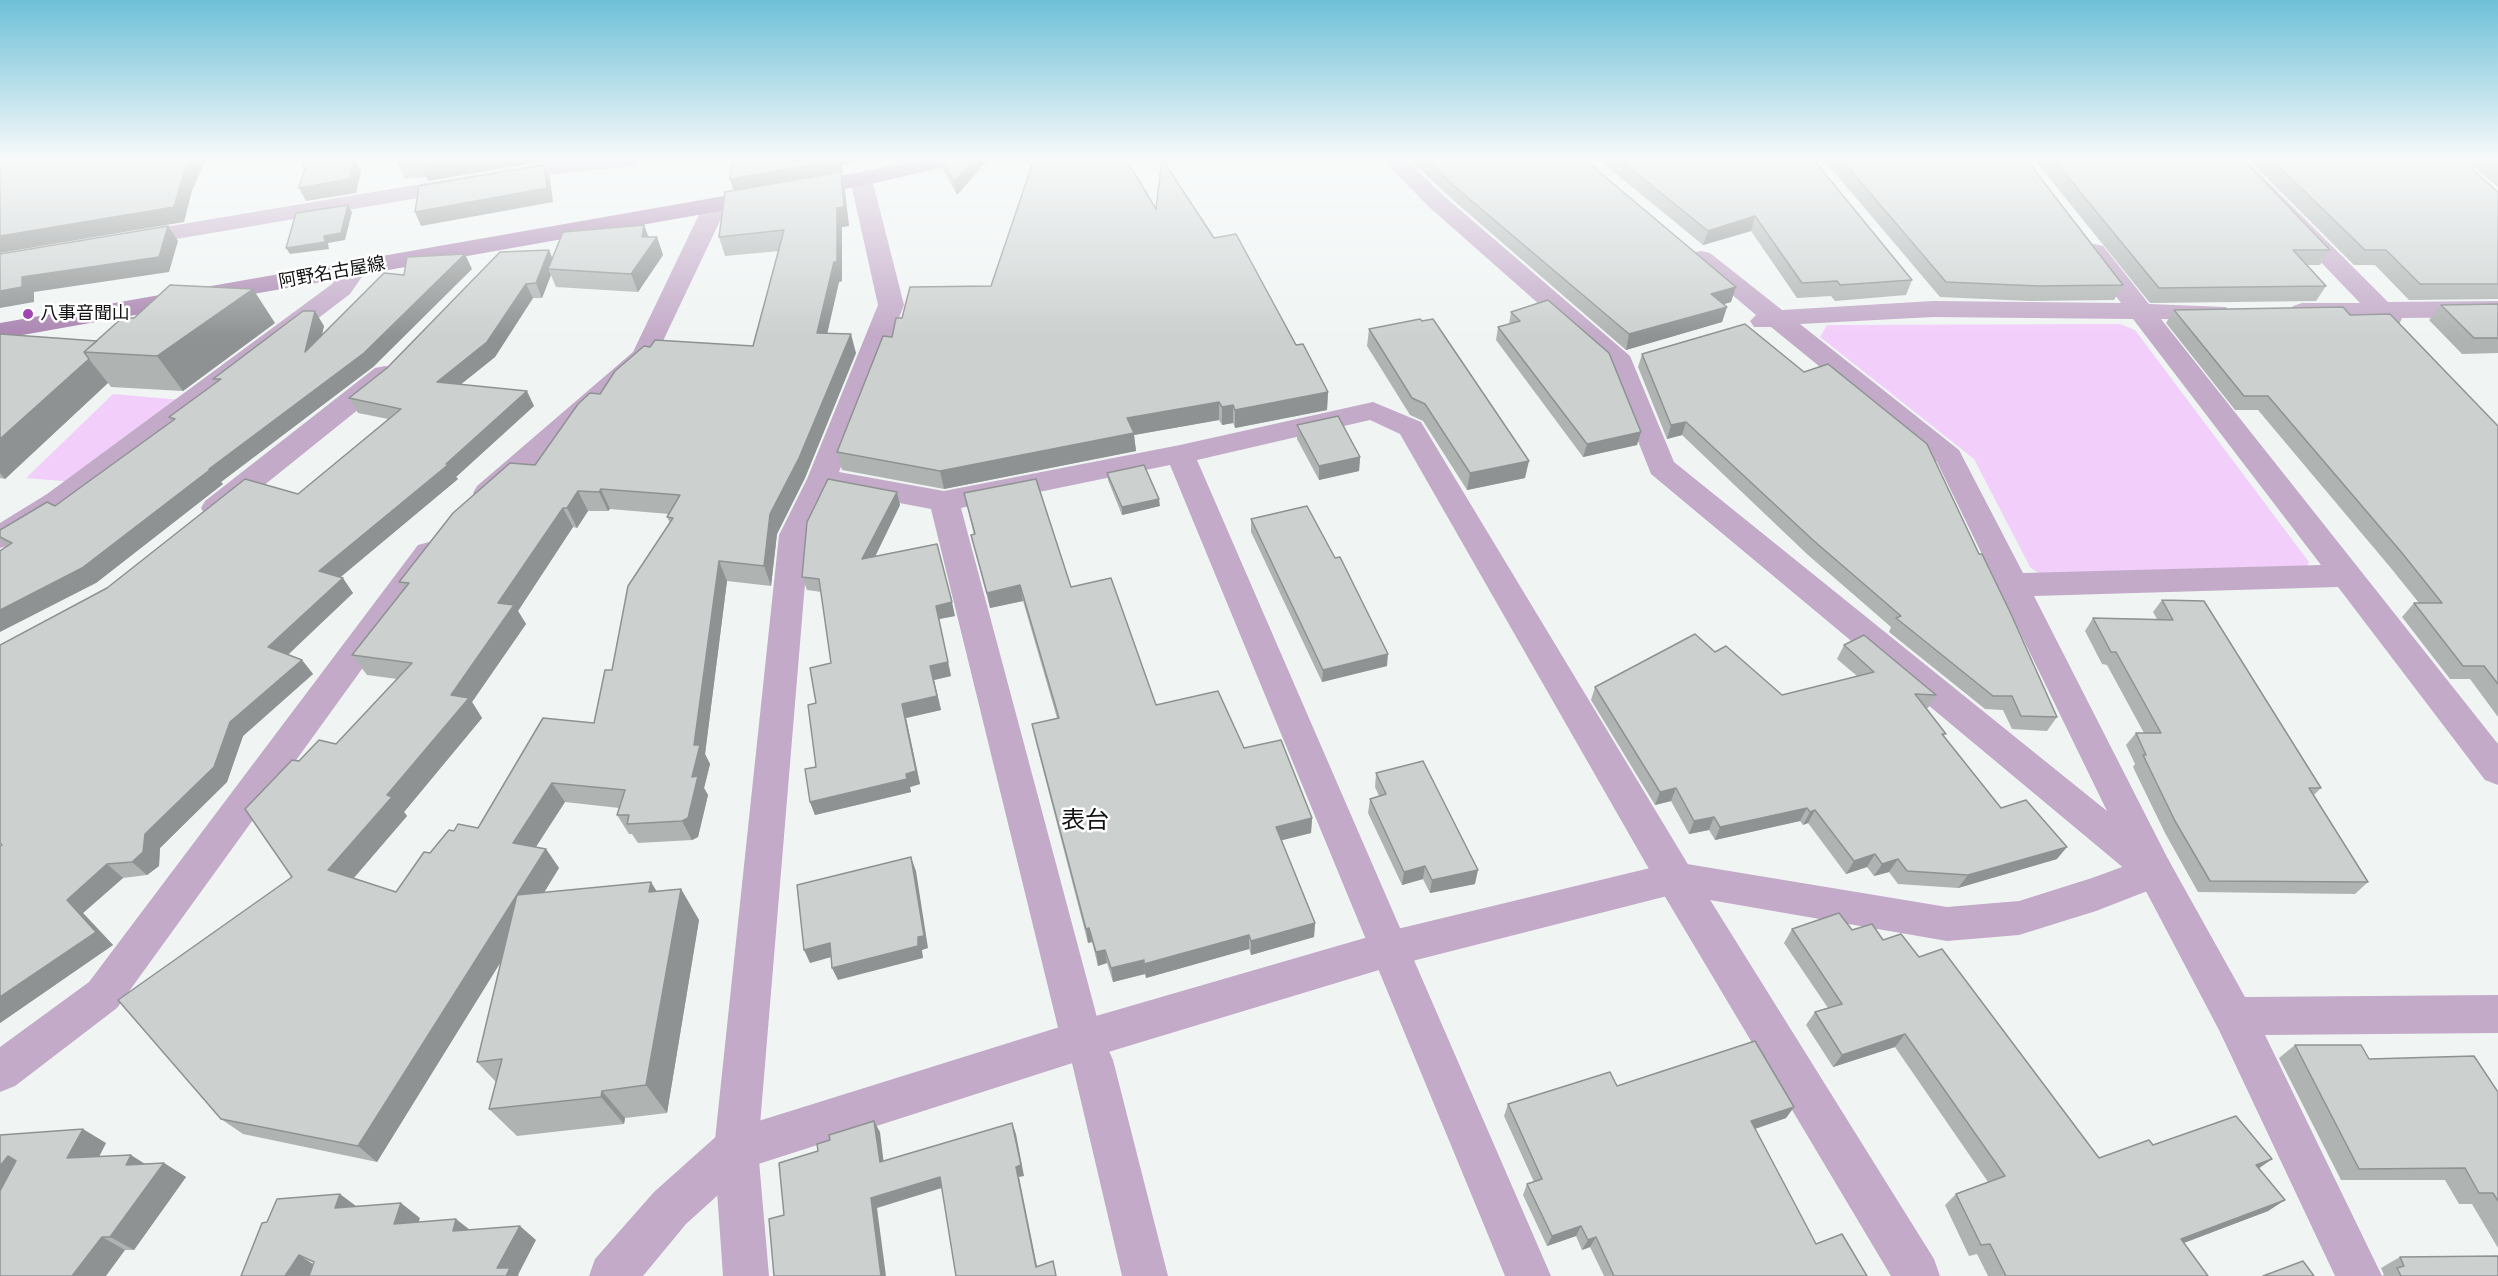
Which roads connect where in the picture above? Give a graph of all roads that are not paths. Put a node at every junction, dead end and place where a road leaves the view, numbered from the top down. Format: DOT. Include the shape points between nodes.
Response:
graph roads {
  1 [pos="247,220"];
  2 [pos="631,220"];
  3 [pos="709,220"];
  4 [pos="871,220"];
  5 [pos="1459,220"];
  6 [pos="2293,220"];
  7 [pos="2079,232"];
  8 [pos="1673,235"];
  9 [pos="504,243"];
  10 [pos="102,244"];
  11 [pos="356,268"];
  12 [pos="486,272"];
  13 [pos="1911,283"];
  14 [pos="1933,309"];
  15 [pos="2380,309"];
  16 [pos="2498,309"];
  17 [pos="2273,311"];
  18 [pos="2238,312"];
  19 [pos="2142,313"];
  20 [pos="1773,318"];
  21 [pos="1741,327"];
  22 [pos="0,331"];
  23 [pos="2404,334"];
  24 [pos="408,351"];
  25 [pos="1180,454"];
  26 [pos="822,480"];
  27 [pos="944,501"];
  28 [pos="191,527"];
  29 [pos="0,537"];
  30 [pos="2344,576"];
  31 [pos="2012,585"];
  32 [pos="2498,770"];
  33 [pos="2155,871"];
  34 [pos="1675,878"];
  35 [pos="1389,949"];
  36 [pos="2498,1014"];
  37 [pos="2234,1016"];
  38 [pos="1082,1040"];
  39 [pos="0,1072"];
  40 [pos="736,1149"];
  41 [pos="612,1276"];
  42 [pos="746,1276"];
  43 [pos="1145,1276"];
  44 [pos="1528,1276"];
  45 [pos="1917,1276"];
  46 [pos="2359,1276"];
  1 -- 10 [label="street"];
  2 -- 9 [label="main road, 阿野名古屋線"];
  3 -- 39 [label="street" via="644,356 454,523 103,995"];
  4 -- 26 [label="street" via="891,305"];
  5 -- 33 [label="street" via="1631,358 1661,467"];
  6 -- 15 [label="street"];
  7 -- 19 [label="street"];
  8 -- 20 [label="street"];
  9 -- 11 [label="main road, 阿野名古屋線"];
  9 -- 12 [label="street"];
  11 -- 22 [label="main road, 阿野名古屋線"];
  11 -- 29 [label="street" via="341,289 58,501"];
  13 -- 14 [label="street"];
  14 -- 19 [label="street"];
  14 -- 20 [label="street"];
  15 -- 16 [label="street"];
  15 -- 17 [label="street"];
  15 -- 23 [label="street"];
  18 -- 19 [label="street"];
  19 -- 30 [label="street"];
  20 -- 21 [label="street"];
  20 -- 31 [label="street" via="1949,457"];
  24 -- 28 [label="street" via="384,375"];
  25 -- 27 [label="street"];
  25 -- 34 [label="street" via="1373,411 1411,428"];
  25 -- 35 [label="street"];
  26 -- 27 [label="street"];
  26 -- 40 [label="street" via="794,535"];
  27 -- 38 [label="street"];
  30 -- 31 [label="street"];
  30 -- 32 [label="street"];
  31 -- 33 [label="street"];
  33 -- 34 [label="street" via="2019,918 1947,924"];
  33 -- 37 [label="street"];
  34 -- 35 [label="street"];
  34 -- 45 [label="street"];
  35 -- 38 [label="street"];
  35 -- 44 [label="street"];
  36 -- 37 [label="street"];
  37 -- 46 [label="street"];
  38 -- 40 [label="street"];
  38 -- 43 [label="street" via="1092,1060"];
  40 -- 41 [label="street" via="670,1208"];
  40 -- 42 [label="street"];
}
